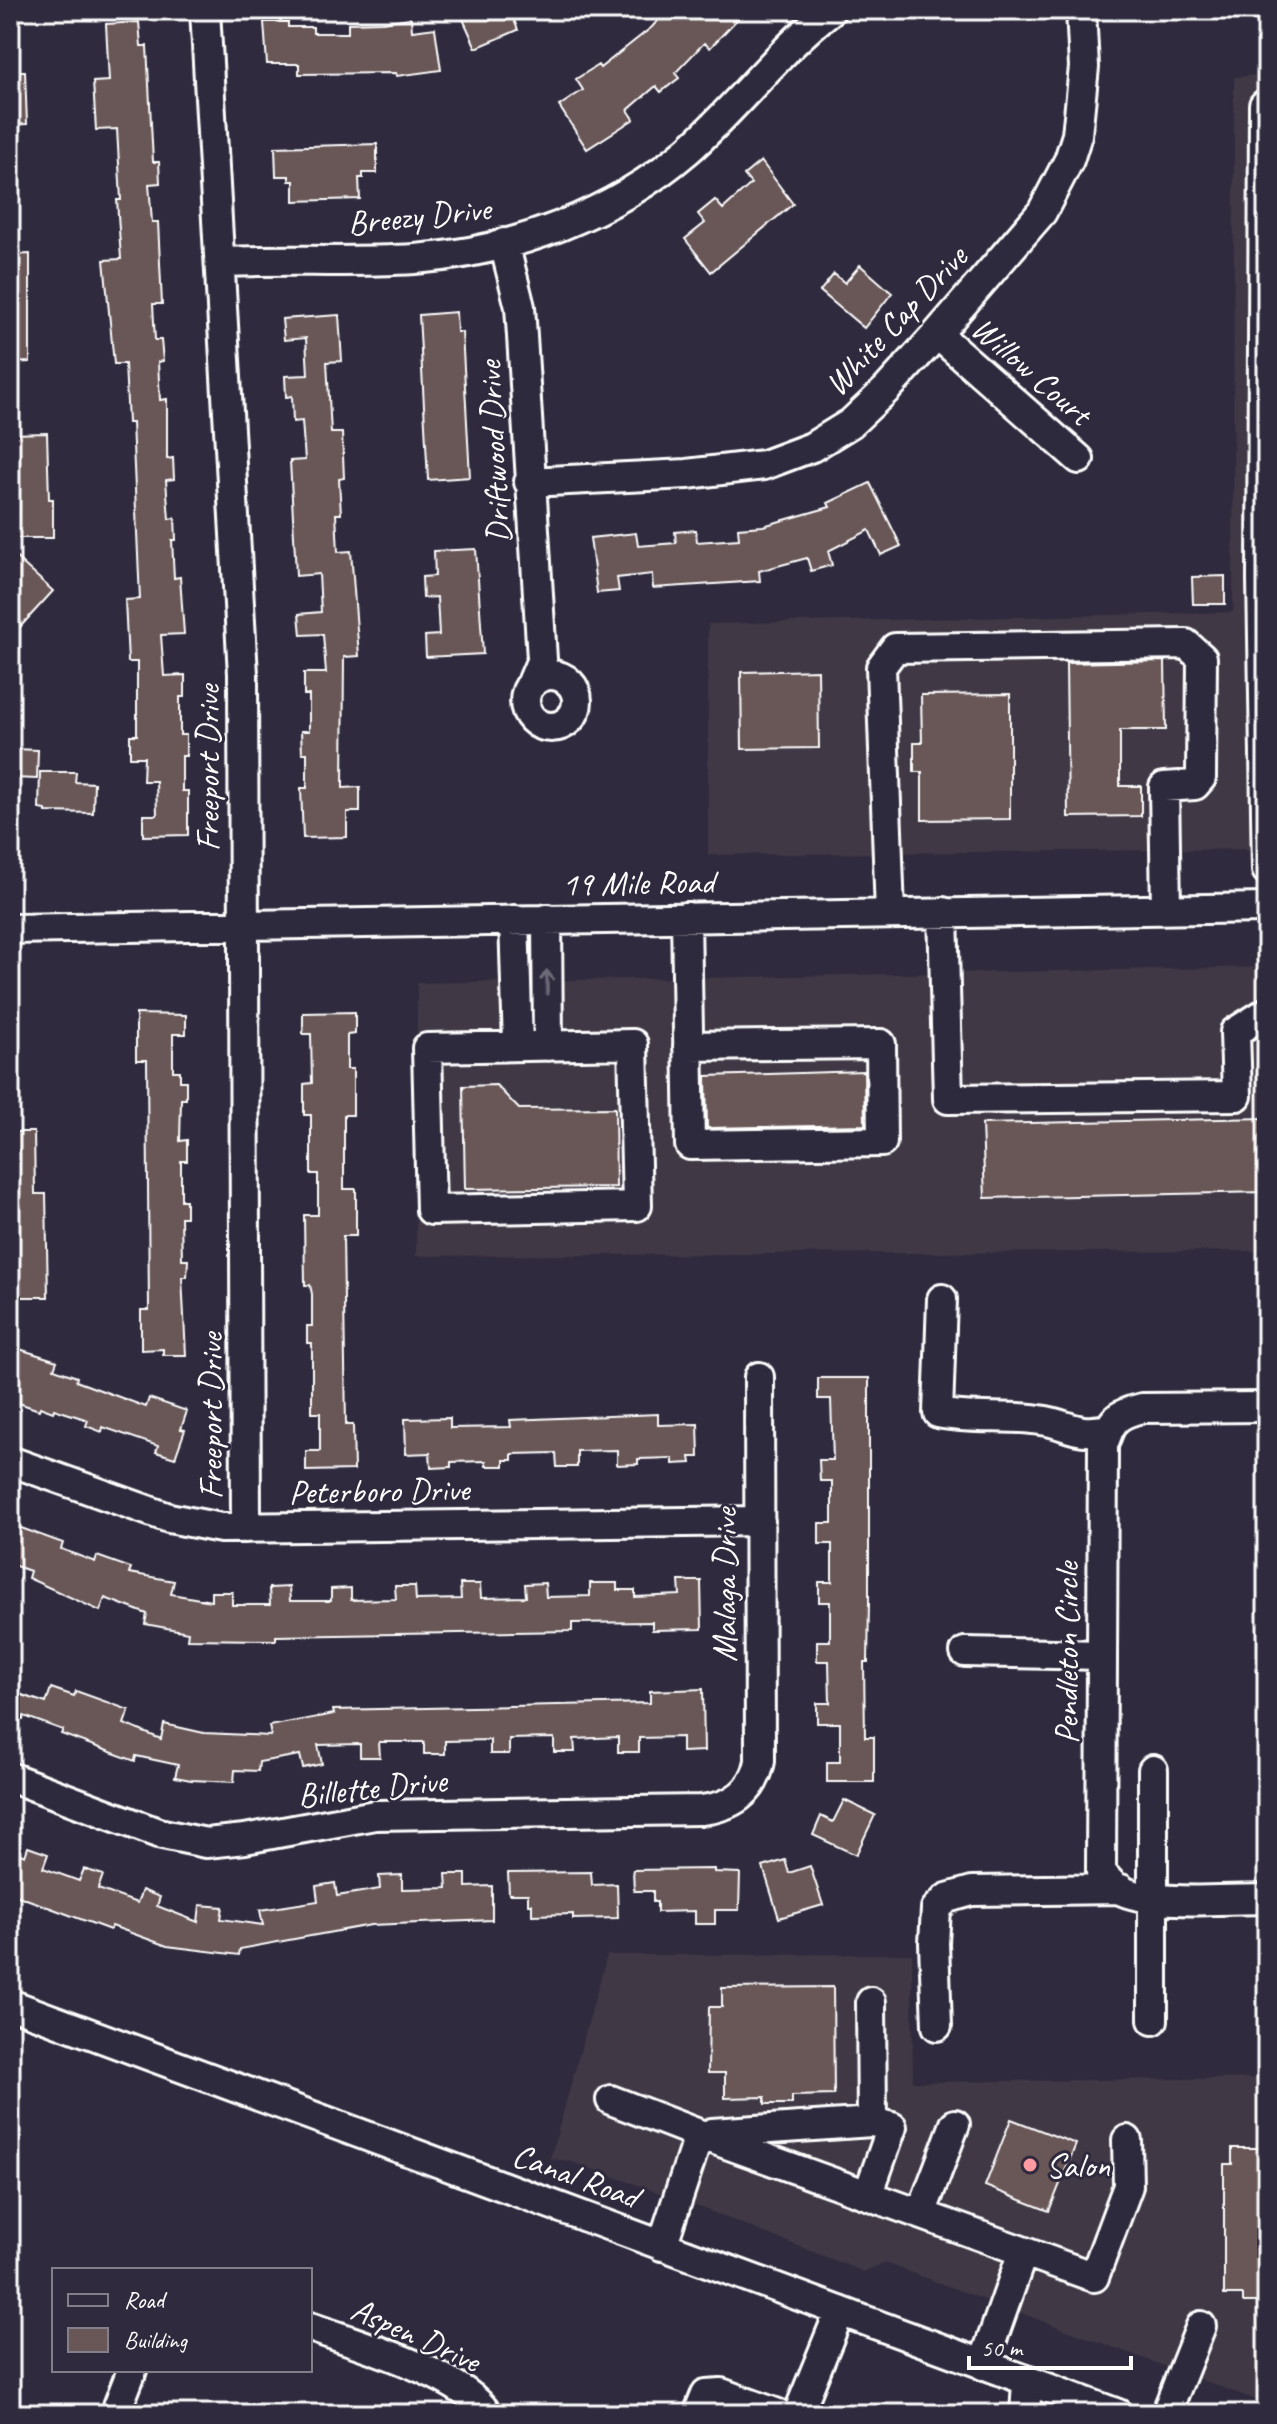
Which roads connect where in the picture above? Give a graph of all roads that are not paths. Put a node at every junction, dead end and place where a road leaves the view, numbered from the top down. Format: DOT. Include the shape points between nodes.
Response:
graph roads {
  1 [pos="205,10"];
  2 [pos="831,10"];
  3 [pos="1081,10"];
  4 [pos="1267,105"];
  5 [pos="504,243"];
  6 [pos="221,262"];
  7 [pos="1265,321"];
  8 [pos="937,334"];
  9 [pos="1079,459"];
  10 [pos="529,482"];
  11 [pos="1264,579"];
  12 [pos="545,674"];
  13 [pos="1267,870"];
  14 [pos="1267,908"];
  15 [pos="1166,909"];
  16 [pos="943,912"];
  17 [pos="890,913"];
  18 [pos="686,917"];
  19 [pos="547,919"];
  20 [pos="514,920"];
  21 [pos="245,925"];
  22 [pos="10,929"];
  23 [pos="1267,1012"];
  24 [pos="518,1046"];
  25 [pos="548,1046"];
  26 [pos="688,1046"];
  27 [pos="942,1299"];
  28 [pos="759,1377"];
  29 [pos="1267,1407"];
  30 [pos="1108,1429"];
  31 [pos="10,1461"];
  32 [pos="760,1521"];
  33 [pos="246,1528"];
  34 [pos="965,1652"];
  35 [pos="1102,1655"];
  36 [pos="1153,1770"];
  37 [pos="10,1777"];
  38 [pos="747,1790"];
  39 [pos="1121,1889"];
  40 [pos="1152,1898"];
  41 [pos="1267,1899"];
  42 [pos="871,2002"];
  43 [pos="10,2004"];
  44 [pos="1153,2020"];
  45 [pos="937,2026"];
  46 [pos="611,2100"];
  47 [pos="872,2122"];
  48 [pos="955,2124"];
  49 [pos="699,2134"];
  50 [pos="1127,2140"];
  51 [pos="868,2195"];
  52 [pos="921,2214"];
  53 [pos="662,2246"];
  54 [pos="1023,2252"];
  55 [pos="840,2311"];
  56 [pos="1201,2326"];
  57 [pos="312,2328"];
  58 [pos="983,2365"];
  59 [pos="131,2372"];
  60 [pos="1027,2382"];
  61 [pos="702,2404"];
  62 [pos="115,2414"];
  63 [pos="487,2414"];
  64 [pos="778,2414"];
  65 [pos="798,2414"];
  66 [pos="1025,2414"];
  67 [pos="1118,2414"];
  68 [pos="1166,2414"];
  1 -- 6 [label="street, Freeport Drive"];
  2 -- 5 [label="street, Breezy Drive" via="662,169 571,220"];
  3 -- 8 [label="street, White Cap Drive" via="1084,79 1069,160 1042,212"];
  4 -- 7 [label="street"];
  5 -- 6 [label="street, Breezy Drive" via="415,259"];
  5 -- 10 [label="street, Driftwood Drive" via="520,307"];
  6 -- 21 [label="street, Freeport Drive" via="243,674"];
  7 -- 11 [label="street"];
  8 -- 9 [label="street, Willow Court"];
  8 -- 10 [label="street, White Cap Drive" via="851,423 812,447 764,465"];
  10 -- 12 [label="street, Driftwood Drive"];
  11 -- 13 [label="street"];
  14 -- 15 [label="street, 19 Mile Road"];
  15 -- 16 [label="street, 19 Mile Road"];
  15 -- 17 [label="street" via="1164,787 1195,785 1201,778 1202,658 1186,644 895,648 881,667"];
  16 -- 17 [label="street, 19 Mile Road"];
  16 -- 23 [label="street" via="948,1099 1237,1096 1235,1032"];
  17 -- 18 [label="street, 19 Mile Road"];
  18 -- 19 [label="street, 19 Mile Road"];
  18 -- 26 [label="street"];
  19 -- 20 [label="street, 19 Mile Road"];
  25 -- 19 [label="street, one-way"];
  20 -- 21 [label="street, 19 Mile Road"];
  20 -- 24 [label="street"];
  21 -- 22 [label="street, 19 Mile Road"];
  21 -- 33 [label="street, Freeport Drive"];
  24 -- 25 [label="street"];
  24 -- 25 [label="street" via="427,1048 431,1210 637,1206 633,1044"];
  26 -- 26 [label="street" via="690,1145 882,1142 881,1044"];
  27 -- 30 [label="street" via="938,1413 1041,1420 1087,1434"];
  28 -- 32 [label="street, Malaga Drive"];
  29 -- 30 [label="street" via="1142,1408 1124,1413"];
  30 -- 35 [label="street, Pendleton Circle" via="1103,1446"];
  31 -- 33 [label="street, Peterboro Drive" via="187,1524"];
  32 -- 33 [label="street, Peterboro Drive"];
  32 -- 38 [label="street, Malaga Drive" via="760,1761"];
  34 -- 35 [label="street"];
  35 -- 39 [label="street, Pendleton Circle" via="1101,1872"];
  36 -- 40 [label="street"];
  37 -- 38 [label="street, Billette Drive" via="158,1833 206,1843 375,1815 714,1809"];
  39 -- 40 [label="street"];
  39 -- 45 [label="street" via="972,1891 947,1898 936,1909"];
  40 -- 41 [label="street"];
  40 -- 44 [label="street"];
  42 -- 47 [label="street"];
  43 -- 53 [label="street, Canal Road"];
  46 -- 49 [label="street"];
  47 -- 49 [label="street"];
  47 -- 51 [label="street" via="892,2127"];
  48 -- 52 [label="street"];
  49 -- 51 [label="street"];
  49 -- 53 [label="street"];
  50 -- 54 [label="street" via="1128,2186 1094,2277"];
  51 -- 52 [label="street"];
  52 -- 54 [label="street"];
  53 -- 55 [label="street, Canal Road"];
  54 -- 58 [label="street"];
  55 -- 58 [label="street, Canal Road"];
  55 -- 65 [label="street"];
  56 -- 68 [label="street"];
  57 -- 63 [label="street, Aspen Drive" via="455,2385 481,2403"];
  58 -- 60 [label="street, Canal Road"];
  59 -- 62 [label="street"];
  60 -- 66 [label="street"];
  60 -- 67 [label="street, Canal Road"];
  61 -- 64 [label="street" via="721,2393"];
}
